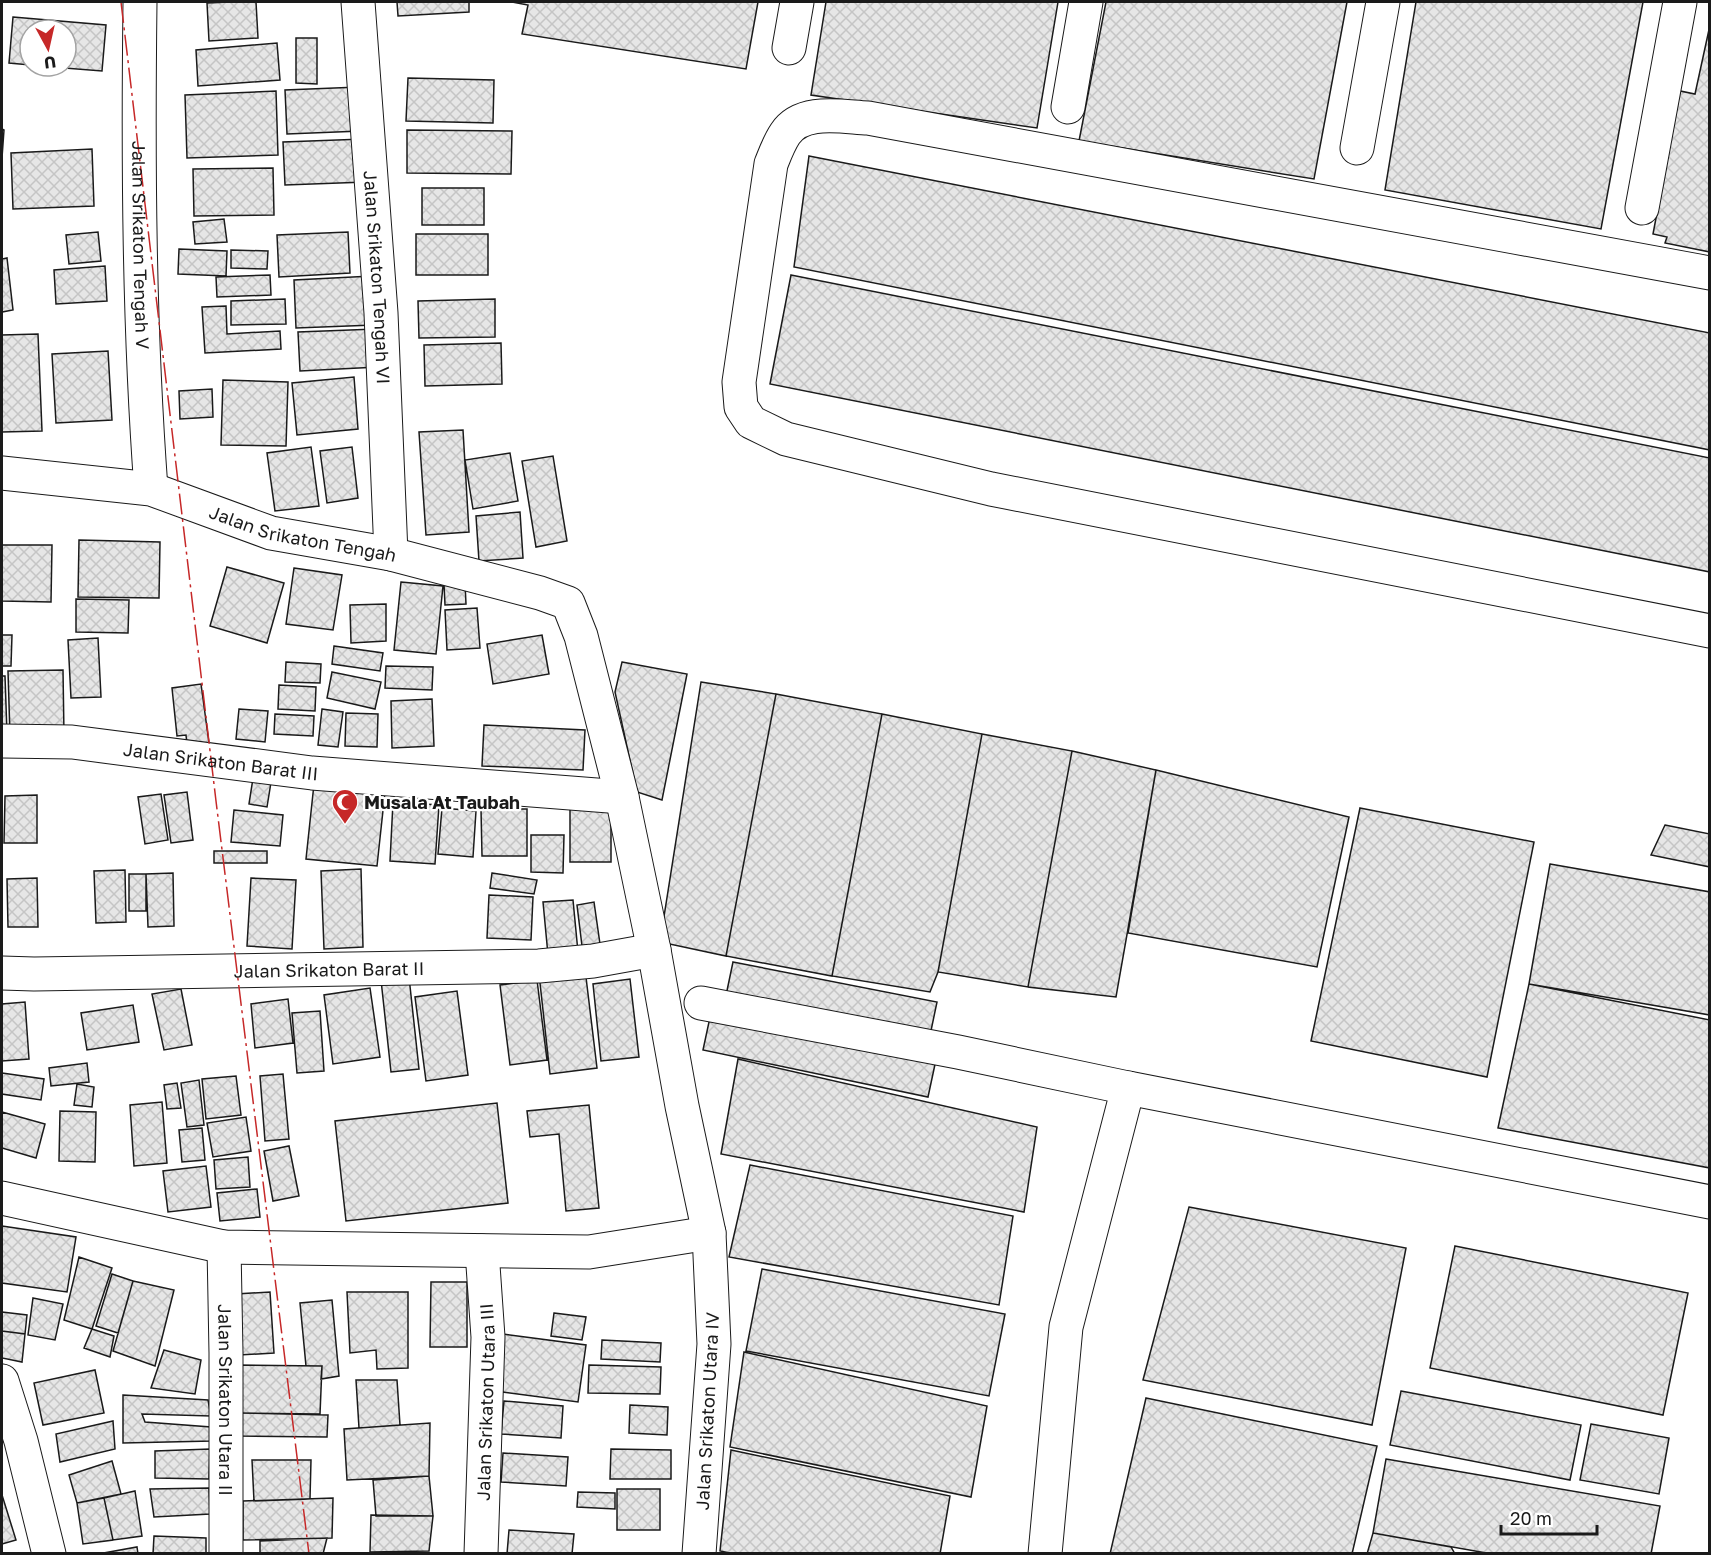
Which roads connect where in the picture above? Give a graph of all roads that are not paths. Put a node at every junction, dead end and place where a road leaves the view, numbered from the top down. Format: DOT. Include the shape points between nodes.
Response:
graph roads {
  1 [pos="140,2"];
  2 [pos="358,2"];
  3 [pos="797,2"];
  4 [pos="1086,2"];
  5 [pos="1383,2"];
  6 [pos="1680,2"];
  7 [pos="789,48"];
  8 [pos="1068,107"];
  9 [pos="1356,148"];
  10 [pos="1642,208"];
  11 [pos="1710,273"];
  12 [pos="2,473"];
  13 [pos="151,489"];
  14 [pos="391,554"];
  15 [pos="1710,631"];
  16 [pos="2,741"];
  17 [pos="622,797"];
  18 [pos="654,950"];
  19 [pos="2,973"];
  20 [pos="701,1003"];
  21 [pos="1128,1088"];
  22 [pos="2,1198"];
  23 [pos="1710,1202"];
  24 [pos="709,1233"];
  25 [pos="224,1247"];
  26 [pos="482,1251"];
  27 [pos="2,1381"];
  28 [pos="49,1554"];
  29 [pos="226,1554"];
  30 [pos="481,1554"];
  31 [pos="699,1554"];
  32 [pos="1045,1554"];
  1 -- 13 [label="street, Jalan Srikaton Tengah V" via="138,181"];
  2 -- 14 [label="street, Jalan Srikaton Tengah VI" via="381,313"];
  3 -- 7 [label="street"];
  4 -- 8 [label="street"];
  5 -- 9 [label="street"];
  6 -- 10 [label="street"];
  11 -- 15 [label="street" via="868,118 821,116 798,121 786,133 771,164 739,381 741,407 751,422 786,439 991,489"];
  12 -- 13 [label="street, Jalan Srikaton Tengah"];
  13 -- 14 [label="street, Jalan Srikaton Tengah" via="271,533"];
  14 -- 17 [label="street, Jalan Srikaton Tengah" via="568,603 581,636"];
  16 -- 17 [label="street, Jalan Srikaton Barat III" via="72,742 312,773"];
  17 -- 18 [label="street"];
  18 -- 19 [label="street, Jalan Srikaton Barat II" via="539,966"];
  18 -- 24 [label="street"];
  20 -- 21 [label="street"];
  21 -- 23 [label="street"];
  21 -- 32 [label="street" via="1066,1327"];
  22 -- 25 [label="street"];
  24 -- 26 [label="street" via="590,1252"];
  24 -- 31 [label="street, Jalan Srikaton Utara IV" via="714,1344"];
  25 -- 26 [label="street"];
  25 -- 29 [label="street, Jalan Srikaton Utara II"];
  26 -- 30 [label="street, Jalan Srikaton Utara III" via="488,1336"];
  27 -- 28 [label="street"];
}
